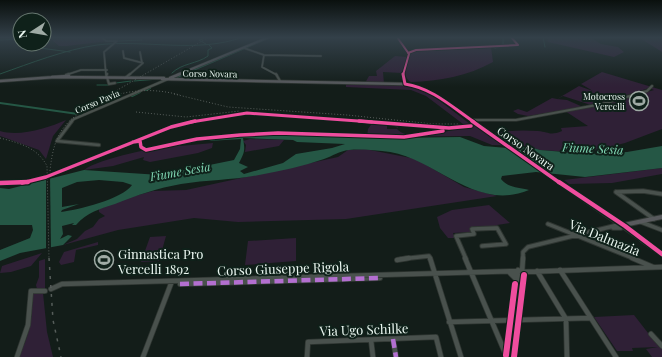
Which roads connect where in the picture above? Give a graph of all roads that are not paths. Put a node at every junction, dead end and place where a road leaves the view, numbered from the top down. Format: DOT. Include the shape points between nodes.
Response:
graph roads {
  1 [pos="104,54"];
  2 [pos="123,54"];
  3 [pos="140,54"];
  4 [pos="231,54"];
  5 [pos="260,54"];
  6 [pos="264,55"];
  7 [pos="321,56"];
  8 [pos="142,63"];
  9 [pos="107,70"];
  10 [pos="65,75"];
  11 [pos="174,77"];
  12 [pos="87,78"];
  13 [pos="107,78"];
  14 [pos="114,78"];
  15 [pos="125,78"];
  16 [pos="0,80"];
  17 [pos="280,81"];
  18 [pos="115,83"];
  19 [pos="652,86"];
  20 [pos="470,120"];
  21 [pos="99,145"];
  22 [pos="662,194"];
  23 [pos="662,217"];
  24 [pos="654,219"];
  25 [pos="641,222"];
  26 [pos="548,224"];
  27 [pos="623,226"];
  28 [pos="662,230"];
  29 [pos="586,233"];
  30 [pos="577,235"];
  31 [pos="588,241"];
  32 [pos="482,246"];
  33 [pos="662,254"];
  34 [pos="397,260"];
  35 [pos="654,267"];
  36 [pos="662,267"];
  37 [pos="560,270"];
  38 [pos="535,271"];
  39 [pos="471,272"];
  40 [pos="507,272"];
  41 [pos="433,273"];
  42 [pos="520,274"];
  43 [pos="380,278"];
  44 [pos="172,281"];
  45 [pos="180,284"];
  46 [pos="51,289"];
  47 [pos="45,291"];
  48 [pos="591,318"];
  49 [pos="566,319"];
  50 [pos="519,320"];
  51 [pos="492,321"];
  52 [pos="511,321"];
  53 [pos="449,322"];
  54 [pos="651,334"];
  55 [pos="393,339"];
  56 [pos="371,340"];
  57 [pos="662,346"];
  58 [pos="506,356"];
  59 [pos="17,357"];
  60 [pos="143,357"];
  61 [pos="308,357"];
  62 [pos="373,357"];
  63 [pos="396,357"];
  64 [pos="441,357"];
  65 [pos="460,357"];
  66 [pos="514,357"];
  67 [pos="566,357"];
  68 [pos="616,357"];
  1 -- 9 [label="street"];
  2 -- 8 [label="street" via="124,58"];
  3 -- 8 [label="street"];
  4 -- 11 [label="main road"];
  5 -- 6 [label="street"];
  6 -- 7 [label="street"];
  6 -- 17 [label="street" via="262,67 276,75"];
  8 -- 15 [label="street"];
  9 -- 10 [label="street" via="84,70"];
  9 -- 13 [label="street"];
  10 -- 13 [label="main road, Corso Novara"];
  10 -- 16 [label="main road, Corso Novara"];
  11 -- 15 [label="main road, Corso Novara"];
  11 -- 17 [label="main road, Corso Novara"];
  11 -- 21 [label="street, Corso Pavia" via="83,115 67,124 57,141"];
  12 -- 13 [label="street"];
  13 -- 14 [label="street"];
  13 -- 15 [label="main road, Corso Novara"];
  13 -- 18 [label="street" via="109,84"];
  17 -- 20 [label="main road, Corso Novara" via="414,85 429,91"];
  19 -- 20 [label="street" via="647,91 584,108 516,120"];
  20 -- 27 [label="main road, Corso Novara"];
  22 -- 24 [label="street" via="643,191 616,192"];
  23 -- 24 [label="main road"];
  24 -- 25 [label="main road"];
  25 -- 27 [label="main road"];
  25 -- 28 [label="street"];
  26 -- 30 [label="street, Via Dalmazia"];
  27 -- 29 [label="street"];
  27 -- 33 [label="main road, Corso Novara"];
  29 -- 30 [label="street"];
  29 -- 31 [label="street"];
  30 -- 31 [label="street, Via Dalmazia"];
  30 -- 42 [label="street" via="528,247 524,251"];
  31 -- 35 [label="street, Via Dalmazia"];
  32 -- 39 [label="street" via="506,244 497,228 472,229 474,234 456,236"];
  34 -- 41 [label="street" via="429,256"];
  35 -- 36 [label="street, Corso Giuseppe Rigola"];
  35 -- 37 [label="street, Corso Giuseppe Rigola"];
  37 -- 38 [label="street, Corso Giuseppe Rigola"];
  37 -- 48 [label="street"];
  38 -- 42 [label="street, Corso Giuseppe Rigola"];
  38 -- 49 [label="street"];
  39 -- 40 [label="street, Corso Giuseppe Rigola"];
  39 -- 41 [label="street, Corso Giuseppe Rigola"];
  39 -- 51 [label="street"];
  40 -- 42 [label="street"];
  40 -- 42 [label="street, Corso Giuseppe Rigola"];
  41 -- 44 [label="street, Corso Giuseppe Rigola"];
  41 -- 53 [label="street"];
  42 -- 50 [label="street"];
  42 -- 52 [label="street"];
  43 -- 45 [label="street"];
  44 -- 46 [label="street, Corso Giuseppe Rigola" via="62,284"];
  44 -- 60 [label="street"];
  47 -- 59 [label="street" via="31,291 30,324"];
  48 -- 49 [label="street"];
  48 -- 68 [label="street"];
  49 -- 50 [label="street"];
  49 -- 67 [label="street"];
  50 -- 52 [label="street"];
  50 -- 66 [label="street"];
  51 -- 52 [label="street"];
  51 -- 53 [label="street"];
  51 -- 58 [label="street"];
  52 -- 58 [label="street"];
  53 -- 65 [label="street"];
  54 -- 57 [label="street"];
  55 -- 56 [label="street, Via Ugo Schilke"];
  55 -- 63 [label="street"];
  55 -- 64 [label="street, Via Ugo Schilke" via="436,337"];
  56 -- 61 [label="street, Via Ugo Schilke" via="308,342"];
  56 -- 62 [label="street"];
}
